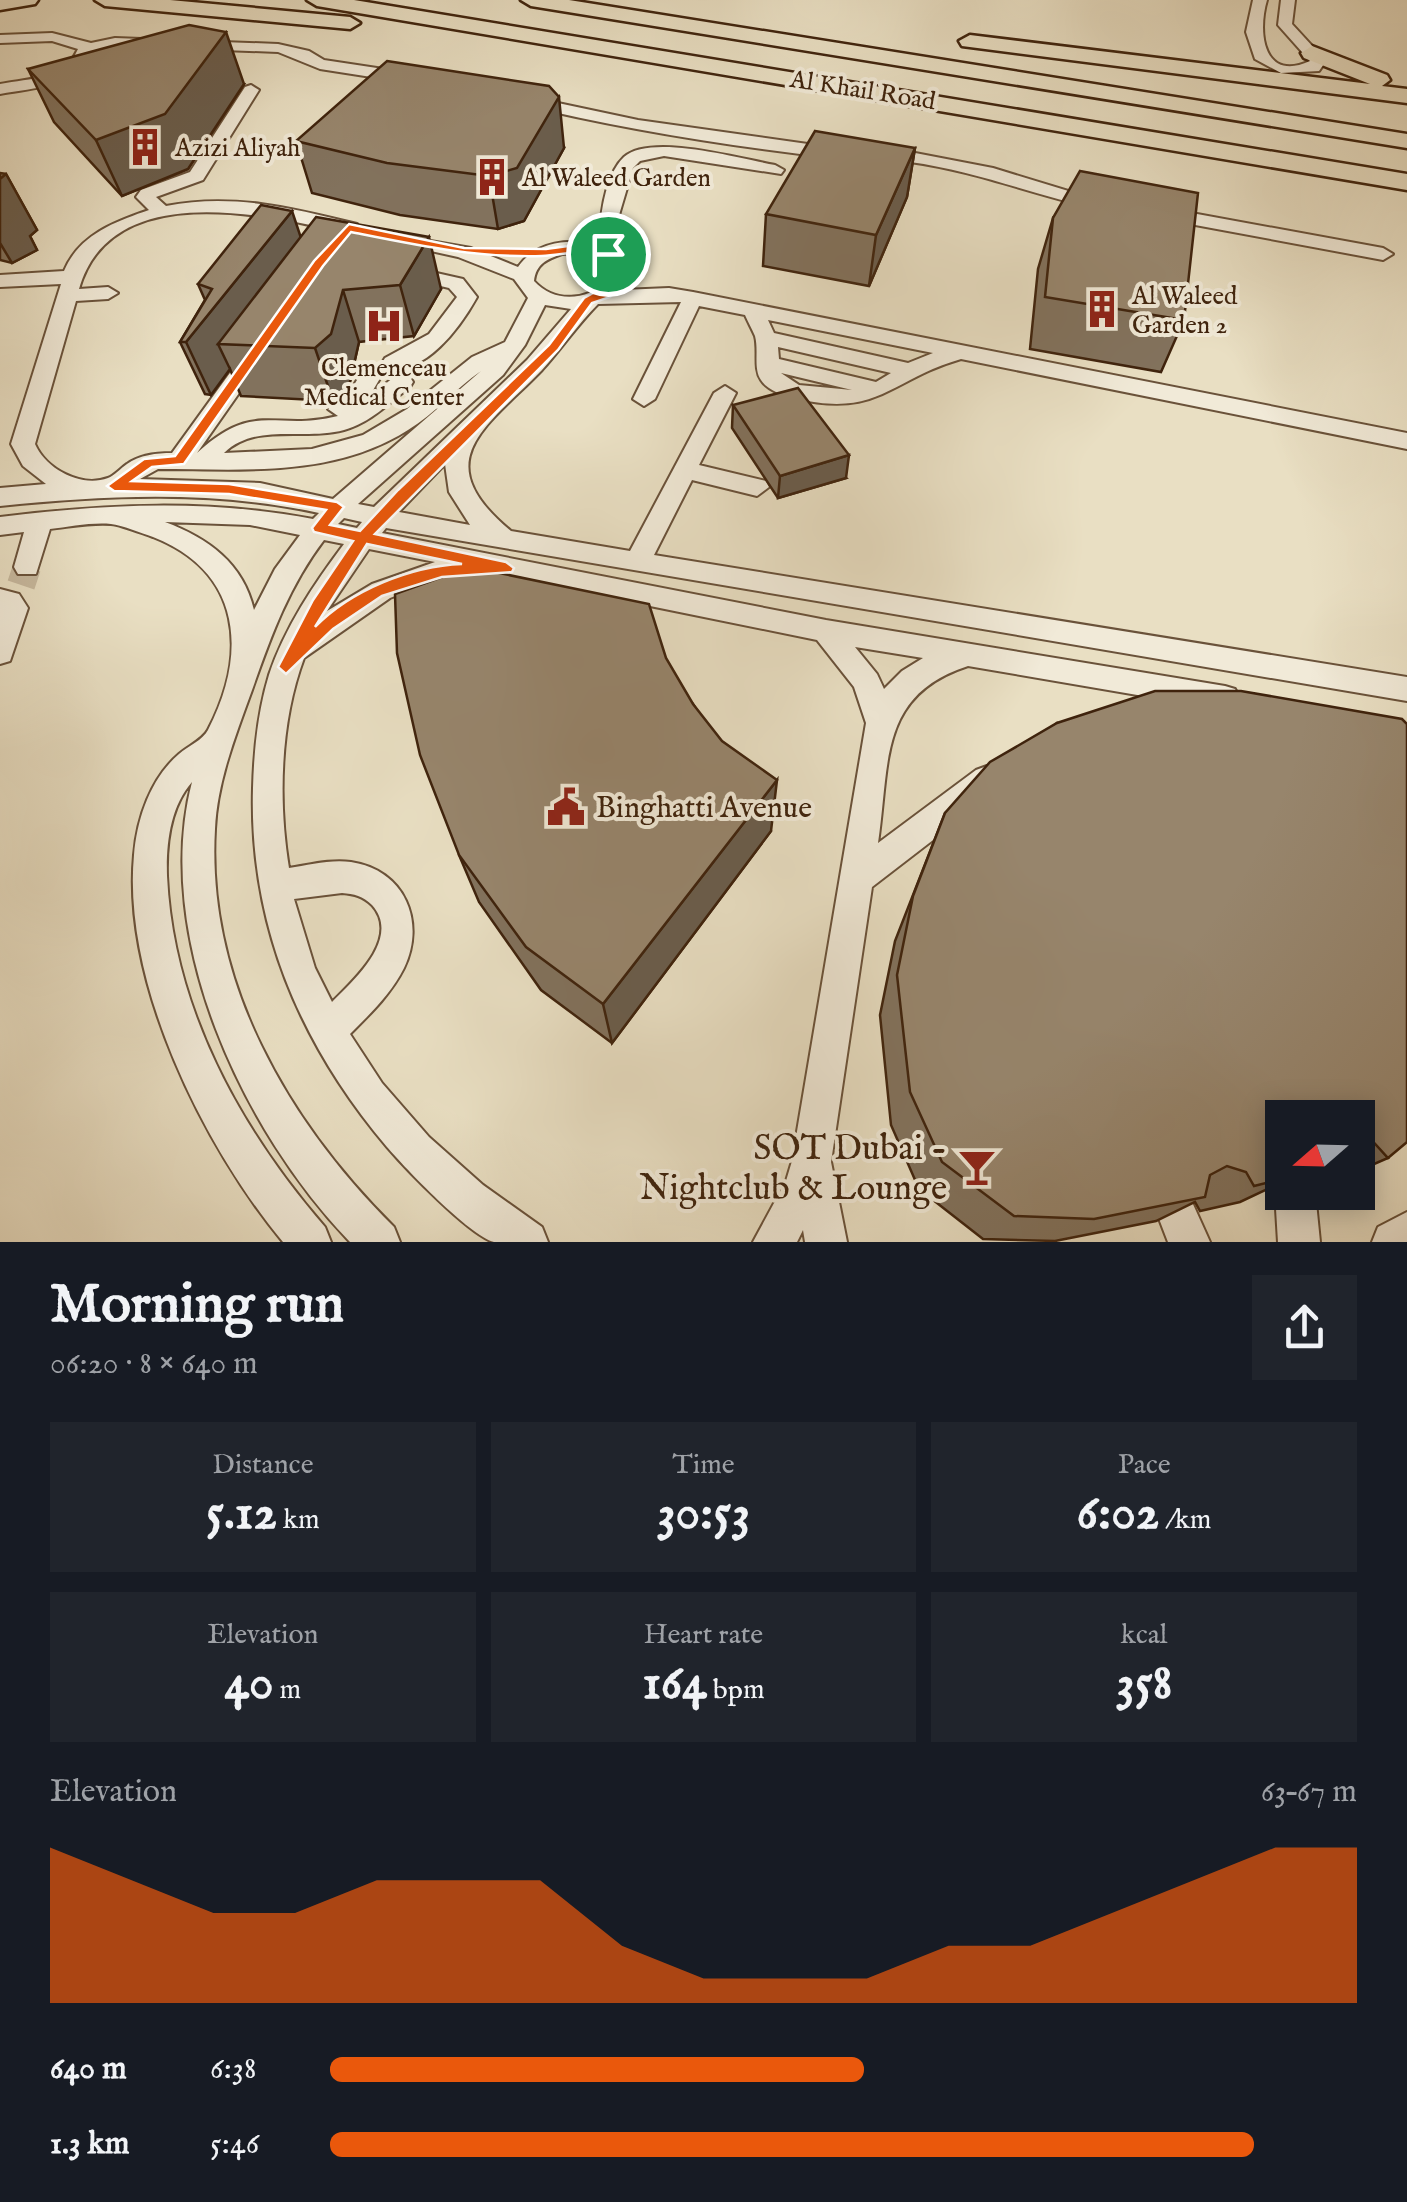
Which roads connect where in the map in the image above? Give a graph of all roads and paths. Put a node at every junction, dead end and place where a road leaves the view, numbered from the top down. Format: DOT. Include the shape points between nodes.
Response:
graph roads {
  1 [pos="28,0"];
  2 [pos="105,0"];
  3 [pos="317,0"];
  4 [pos="531,0"];
  5 [pos="1260,0"];
  6 [pos="1288,0"];
  7 [pos="0,4"];
  8 [pos="542,36"];
  9 [pos="942,37"];
  10 [pos="0,39"];
  11 [pos="89,47"];
  12 [pos="1312,53"];
  13 [pos="1259,54"];
  14 [pos="1149,66"];
  15 [pos="424,81"];
  16 [pos="1086,86"];
  17 [pos="1407,86"];
  18 [pos="0,89"];
  19 [pos="251,90"];
  20 [pos="499,96"];
  21 [pos="1407,96"];
  22 [pos="1407,118"];
  23 [pos="1407,141"];
  24 [pos="774,170"];
  25 [pos="1407,182"];
  26 [pos="1117,206"];
  27 [pos="1136,209"];
  28 [pos="161,211"];
  29 [pos="464,252"];
  30 [pos="546,253"];
  31 [pos="1383,254"];
  32 [pos="614,259"];
  33 [pos="378,267"];
  34 [pos="524,276"];
  35 [pos="0,280"];
  36 [pos="69,286"];
  37 [pos="108,292"];
  38 [pos="669,294"];
  39 [pos="539,296"];
  40 [pos="693,298"];
  41 [pos="592,299"];
  42 [pos="752,309"];
  43 [pos="267,337"];
  44 [pos="514,345"];
  45 [pos="766,351"];
  46 [pos="964,352"];
  47 [pos="400,374"];
  48 [pos="894,380"];
  49 [pos="724,393"];
  50 [pos="644,399"];
  51 [pos="362,412"];
  52 [pos="441,420"];
  53 [pos="25,428"];
  54 [pos="466,432"];
  55 [pos="1407,441"];
  56 [pos="0,457"];
  57 [pos="179,461"];
  58 [pos="204,462"];
  59 [pos="685,470"];
  60 [pos="114,486"];
  61 [pos="192,487"];
  62 [pos="758,487"];
  63 [pos="0,497"];
  64 [pos="84,502"];
  65 [pos="328,517"];
  66 [pos="40,521"];
  67 [pos="0,526"];
  68 [pos="373,527"];
  69 [pos="505,553"];
  70 [pos="638,562"];
  71 [pos="15,589"];
  72 [pos="826,630"];
  73 [pos="0,653"];
  74 [pos="966,656"];
  75 [pos="286,667"];
  76 [pos="243,674"];
  77 [pos="1407,689"];
  78 [pos="1157,718"];
  79 [pos="881,723"];
  80 [pos="218,743"];
  81 [pos="1016,765"];
  82 [pos="856,879"];
  83 [pos="274,886"];
  84 [pos="326,1032"];
  85 [pos="812,1161"];
  86 [pos="1296,1210"];
  87 [pos="1407,1232"];
  88 [pos="310,1242"];
  89 [pos="379,1242"];
  90 [pos="527,1242"];
  91 [pos="774,1242"];
  92 [pos="826,1242"];
  93 [pos="1299,1242"];
  94 [pos="1394,1242"];
  1 -- 7 [label="highway"];
  2 -- 8 [label="highway"];
  3 -- 8 [label="highway, Al Khail Road"];
  4 -- 16 [label="highway, Al Khail Road"];
  5 -- 13 [label="street" via="1250,31"];
  6 -- 12 [label="street" via="1285,25"];
  8 -- 25 [label="highway, Al Khail Road"];
  9 -- 14 [label="highway"];
  10 -- 11 [label="street" via="52,37"];
  11 -- 15 [label="street" via="267,47 320,64"];
  11 -- 18 [label="street" via="66,76"];
  12 -- 13 [label="street" via="1317,66 1302,70"];
  12 -- 17 [label="highway"];
  13 -- 14 [label="highway" via="1225,67"];
  14 -- 21 [label="highway"];
  16 -- 22 [label="highway"];
  16 -- 23 [label="highway, Al Khail Road"];
  19 -- 28 [label="street" via="196,176 145,197"];
  20 -- 26 [label="street" via="638,126 910,157"];
  24 -- 32 [label="street" via="664,152 634,157 610,215"];
  27 -- 31 [label="street"];
  28 -- 29 [label="street" via="232,203"];
  28 -- 36 [label="street" via="99,237 82,255"];
  29 -- 30 [label="street"];
  29 -- 34 [label="street"];
  30 -- 32 [label="street" via="583,247"];
  30 -- 34 [label="street"];
  32 -- 38 [label="street"];
  32 -- 41 [label="street" via="619,283"];
  33 -- 47 [label="street" via="463,286 467,297 432,360"];
  34 -- 39 [label="street"];
  35 -- 36 [label="street"];
  36 -- 37 [label="street"];
  36 -- 53 [label="street"];
  38 -- 40 [label="street"];
  38 -- 41 [label="street"];
  39 -- 41 [label="street" via="567,303"];
  39 -- 44 [label="street"];
  40 -- 42 [label="street"];
  40 -- 50 [label="street"];
  41 -- 54 [label="street" via="554,348"];
  42 -- 45 [label="street"];
  42 -- 46 [label="street"];
  43 -- 57 [label="street"];
  44 -- 52 [label="street"];
  44 -- 58 [label="street" via="472,364 421,410 371,440 308,460"];
  45 -- 48 [label="street"];
  45 -- 48 [label="street"];
  46 -- 48 [label="street" via="922,362"];
  46 -- 55 [label="street"];
  47 -- 51 [label="street"];
  47 -- 51 [label="street" via="380,386 371,375 356,400 334,410 247,416"];
  49 -- 59 [label="street"];
  51 -- 58 [label="street" via="328,426 238,431"];
  52 -- 61 [label="street" via="333,467"];
  52 -- 65 [label="street"];
  53 -- 56 [label="street"];
  53 -- 64 [label="street" via="28,458"];
  54 -- 68 [label="street"];
  54 -- 69 [label="street" via="456,460 460,489"];
  57 -- 58 [label="street"];
  57 -- 60 [label="street" via="149,463"];
  59 -- 62 [label="street"];
  59 -- 70 [label="street"];
  60 -- 61 [label="street"];
  60 -- 64 [label="street"];
  61 -- 65 [label="street" via="260,492"];
  63 -- 64 [label="street"];
  64 -- 65 [label="street"];
  64 -- 66 [label="street"];
  64 -- 76 [label="street" via="167,533 226,571 244,628"];
  65 -- 68 [label="street"];
  65 -- 76 [label="street" via="272,598"];
  66 -- 67 [label="street"];
  66 -- 71 [label="street"];
  68 -- 69 [label="street"];
  68 -- 75 [label="street" via="318,604"];
  69 -- 70 [label="street"];
  69 -- 72 [label="street"];
  69 -- 75 [label="street" via="376,592 327,624"];
  70 -- 77 [label="street"];
  71 -- 73 [label="street"];
  72 -- 74 [label="street"];
  72 -- 79 [label="street" via="862,672"];
  74 -- 78 [label="street" via="1236,700"];
  74 -- 79 [label="street" via="911,678"];
  75 -- 83 [label="street" via="265,799"];
  76 -- 80 [label="street"];
  79 -- 82 [label="street"];
  80 -- 88 [label="street" via="183,767 162,802 152,884 158,940 192,1056 231,1134"];
  80 -- 89 [label="street" via="199,826 202,900 218,986 246,1059 296,1144"];
  81 -- 82 [label="street" via="966,794"];
  82 -- 85 [label="street"];
  83 -- 84 [label="street" via="284,938"];
  83 -- 84 [label="street" via="364,881 378,888 396,914 387,966"];
  84 -- 90 [label="street" via="355,1082 411,1150"];
  85 -- 91 [label="street" via="804,1190"];
  85 -- 92 [label="street"];
  86 -- 93 [label="street"];
  87 -- 94 [label="street"];
}
